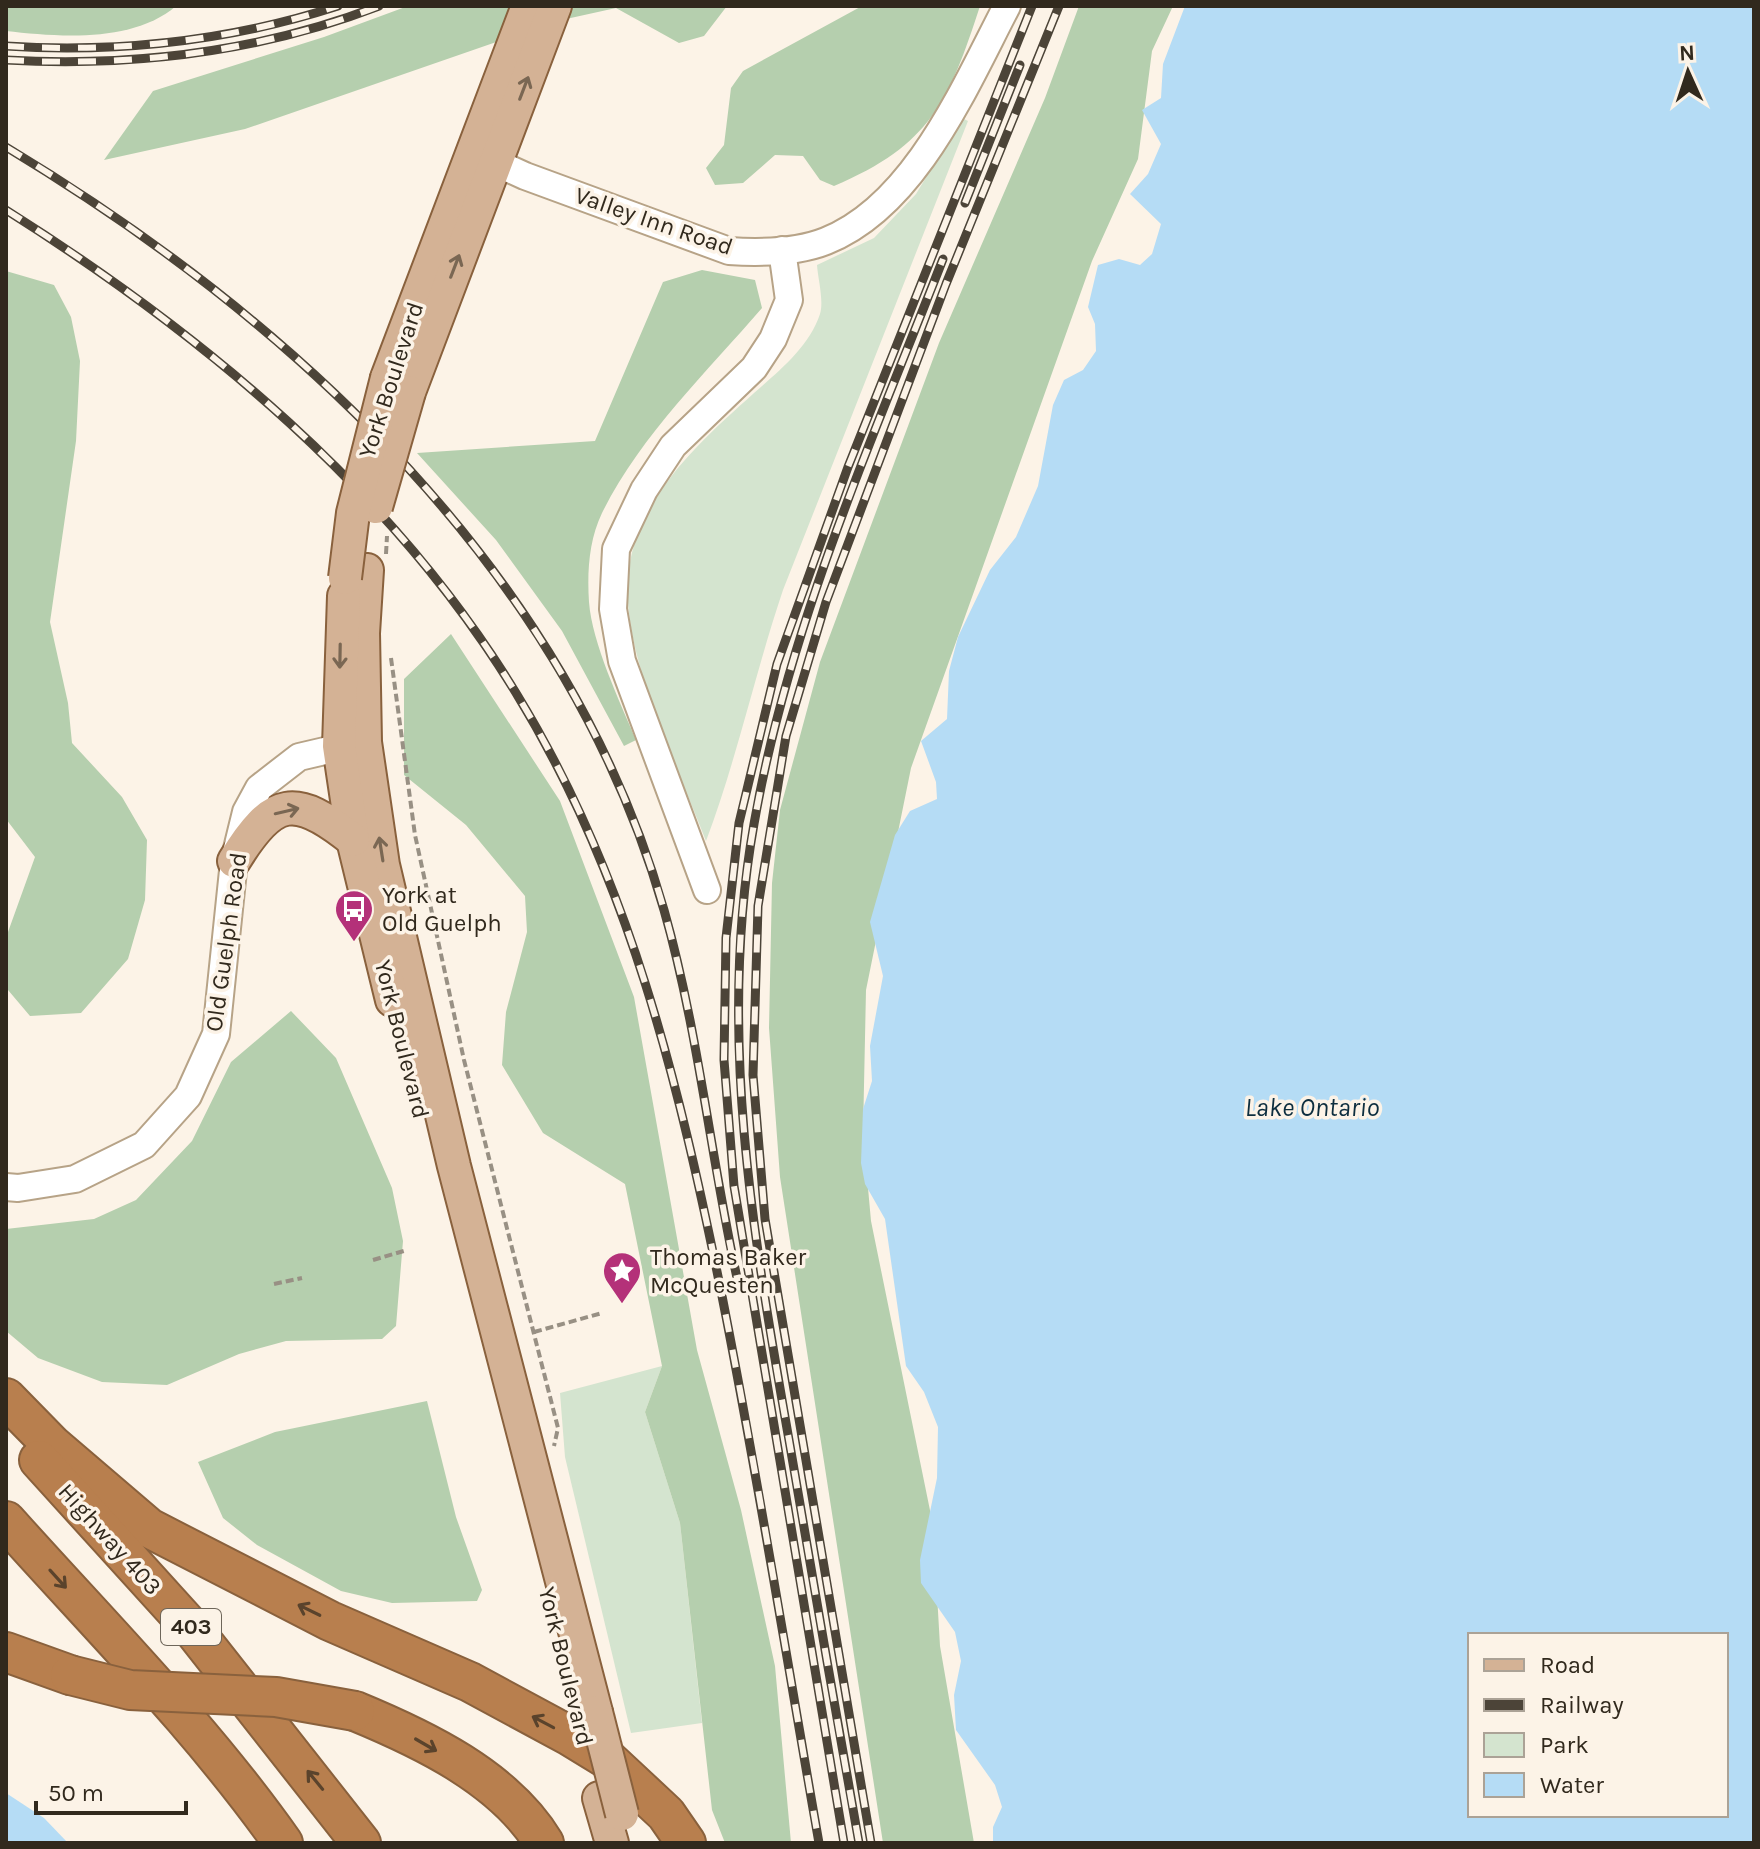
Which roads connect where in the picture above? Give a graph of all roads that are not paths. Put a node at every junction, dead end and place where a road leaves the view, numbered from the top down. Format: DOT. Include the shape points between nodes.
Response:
graph roads {
  1 [pos="528,6"];
  2 [pos="555,6"];
  3 [pos="1007,6"];
  4 [pos="484,157"];
  5 [pos="782,250"];
  6 [pos="352,744"];
  7 [pos="353,840"];
  8 [pos="234,861"];
  9 [pos="707,890"];
  10 [pos="6,1187"];
  11 [pos="6,1398"];
  12 [pos="6,1424"];
  13 [pos="6,1521"];
  14 [pos="6,1652"];
  15 [pos="586,1706"];
  16 [pos="616,1825"];
  17 [pos="283,1843"];
  18 [pos="361,1843"];
  19 [pos="544,1843"];
  20 [pos="686,1843"];
  1 -- 4 [label="main road, York Boulevard"];
  4 -- 2 [label="main road, York Boulevard, one-way"];
  3 -- 5 [label="street, Valley Inn Road" via="948,118 897,189 865,220 825,242"];
  4 -- 5 [label="street, Valley Inn Road" via="729,251"];
  4 -- 6 [label="main road, York Boulevard, bridge" via="398,385 366,572"];
  5 -- 9 [label="street" via="789,300 773,339 754,368 673,446 644,490 616,549 613,609 622,661"];
  6 -- 7 [label="main road, York Boulevard"];
  6 -- 8 [label="street, Old Guelph Road" via="299,757 259,788 246,812"];
  15 -- 6 [label="main road, York Boulevard, one-way"];
  8 -- 7 [label="main road, one-way" via="253,829 289,808 316,811"];
  7 -- 15 [label="main road, York Boulevard" via="431,1155"];
  8 -- 10 [label="street, Old Guelph Road" via="216,1034 188,1096 144,1145 75,1179"];
  20 -- 11 [label="highway, one-way" via="666,1814 606,1758 570,1736 470,1682 330,1621 149,1528"];
  18 -- 12 [label="highway, Highway 403 / 403, one-way" via="195,1632"];
  13 -- 17 [label="highway, 403, one-way" via="146,1677"];
  14 -- 19 [label="highway, one-way, bridge" via="130,1690 276,1697 355,1711 398,1729 497,1790"];
  15 -- 16 [label="main road, York Boulevard, bridge"];
}
